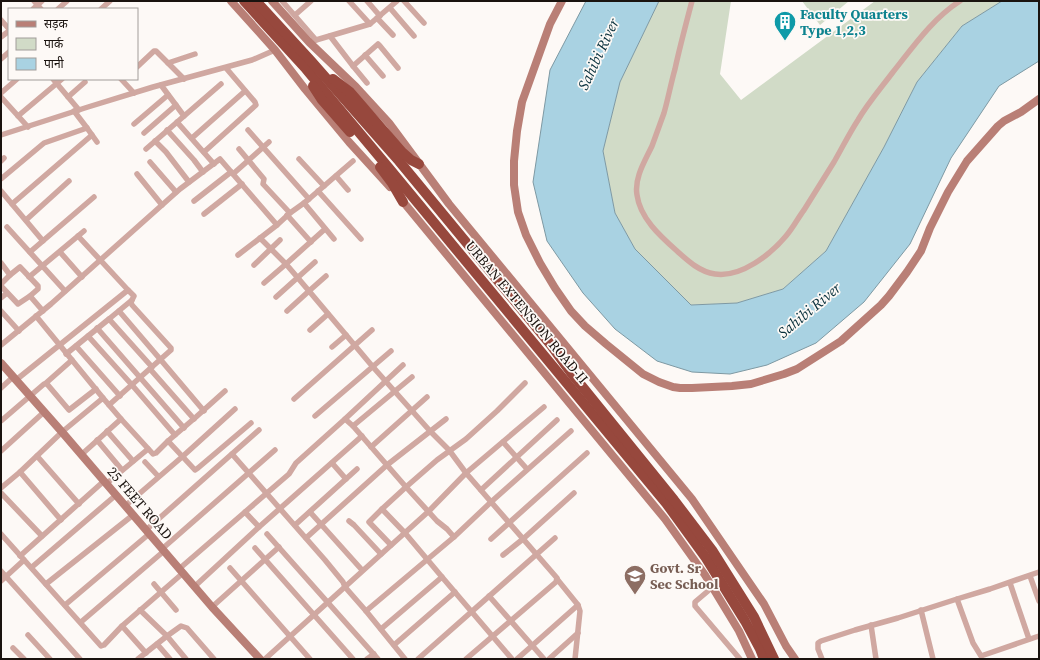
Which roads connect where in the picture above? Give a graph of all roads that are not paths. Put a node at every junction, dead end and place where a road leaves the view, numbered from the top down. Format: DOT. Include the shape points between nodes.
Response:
graph roads {
  1 [pos="67,1"];
  2 [pos="110,1"];
  3 [pos="231,1"];
  4 [pos="244,1"];
  5 [pos="256,1"];
  6 [pos="272,1"];
  7 [pos="311,1"];
  8 [pos="349,1"];
  9 [pos="367,1"];
  10 [pos="397,1"];
  11 [pos="404,1"];
  12 [pos="562,1"];
  13 [pos="692,1"];
  14 [pos="960,1"];
  15 [pos="286,2"];
  16 [pos="59,8"];
  17 [pos="102,8"];
  18 [pos="390,8"];
  19 [pos="295,15"];
  20 [pos="378,17"];
  21 [pos="1,20"];
  22 [pos="424,23"];
  23 [pos="370,24"];
  24 [pos="8,29"];
  25 [pos="393,35"];
  26 [pos="330,36"];
  27 [pos="414,36"];
  28 [pos="312,41"];
  29 [pos="275,50"];
  30 [pos="195,54"];
  31 [pos="365,55"];
  32 [pos="168,63"];
  33 [pos="138,66"];
  34 [pos="353,66"];
  35 [pos="226,68"];
  36 [pos="398,68"];
  37 [pos="306,69"];
  38 [pos="324,75"];
  39 [pos="383,76"];
  40 [pos="184,79"];
  41 [pos="16,80"];
  42 [pos="123,80"];
  43 [pos="55,81"];
  44 [pos="85,82"];
  45 [pos="366,82"];
  46 [pos="221,84"];
  47 [pos="161,85"];
  48 [pos="245,91"];
  49 [pos="1,93"];
  50 [pos="134,93"];
  51 [pos="168,95"];
  52 [pos="1,96"];
  53 [pos="68,97"];
  54 [pos="1039,99"];
  55 [pos="176,105"];
  56 [pos="77,111"];
  57 [pos="18,116"];
  58 [pos="184,116"];
  59 [pos="177,122"];
  60 [pos="134,124"];
  61 [pos="28,127"];
  62 [pos="86,128"];
  63 [pos="167,130"];
  64 [pos="248,130"];
  65 [pos="144,133"];
  66 [pos="1,135"];
  67 [pos="92,135"];
  68 [pos="192,138"];
  69 [pos="155,141"];
  70 [pos="97,142"];
  71 [pos="269,142"];
  72 [pos="263,147"];
  73 [pos="146,149"];
  74 [pos="239,149"];
  75 [pos="204,152"];
  76 [pos="300,159"];
  77 [pos="248,160"];
  78 [pos="353,161"];
  79 [pos="150,162"];
  80 [pos="214,164"];
  81 [pos="419,164"];
  82 [pos="203,172"];
  83 [pos="232,173"];
  84 [pos="137,174"];
  85 [pos="336,176"];
  86 [pos="1,179"];
  87 [pos="69,181"];
  88 [pos="190,182"];
  89 [pos="242,184"];
  90 [pos="324,186"];
  91 [pos="348,190"];
  92 [pos="1,191"];
  93 [pos="318,191"];
  94 [pos="176,192"];
  95 [pos="94,198"];
  96 [pos="309,199"];
  97 [pos="194,201"];
  98 [pos="403,202"];
  99 [pos="304,203"];
  100 [pos="12,204"];
  101 [pos="162,205"];
  102 [pos="204,214"];
  103 [pos="289,214"];
  104 [pos="26,220"];
  105 [pos="277,225"];
  106 [pos="7,227"];
  107 [pos="325,229"];
  108 [pos="84,231"];
  109 [pos="78,236"];
  110 [pos="260,238"];
  111 [pos="334,239"];
  112 [pos="361,239"];
  113 [pos="280,240"];
  114 [pos="43,241"];
  115 [pos="311,242"];
  116 [pos="271,248"];
  117 [pos="30,252"];
  118 [pos="60,252"];
  119 [pos="238,255"];
  120 [pos="100,260"];
  121 [pos="314,262"];
  122 [pos="1,263"];
  123 [pos="286,264"];
  124 [pos="254,265"];
  125 [pos="43,266"];
  126 [pos="10,275"];
  127 [pos="326,276"];
  128 [pos="29,277"];
  129 [pos="82,277"];
  130 [pos="297,277"];
  131 [pos="264,283"];
  132 [pos="1,285"];
  133 [pos="128,290"];
  134 [pos="65,291"];
  135 [pos="309,291"];
  136 [pos="7,293"];
  137 [pos="30,296"];
  138 [pos="276,297"];
  139 [pos="1,298"];
  140 [pos="132,300"];
  141 [pos="287,310"];
  142 [pos="1,311"];
  143 [pos="43,311"];
  144 [pos="119,311"];
  145 [pos="328,314"];
  146 [pos="36,316"];
  147 [pos="109,319"];
  148 [pos="97,328"];
  149 [pos="310,330"];
  150 [pos="372,330"];
  151 [pos="19,331"];
  152 [pos="346,335"];
  153 [pos="88,336"];
  154 [pos="1,345"];
  155 [pos="355,345"];
  156 [pos="59,346"];
  157 [pos="76,346"];
  158 [pos="332,347"];
  159 [pos="391,351"];
  160 [pos="66,354"];
  161 [pos="160,359"];
  162 [pos="72,360"];
  163 [pos="1,363"];
  164 [pos="403,365"];
  165 [pos="373,367"];
  166 [pos="151,368"];
  167 [pos="412,377"];
  168 [pos="15,378"];
  169 [pos="140,378"];
  170 [pos="386,381"];
  171 [pos="46,383"];
  172 [pos="525,384"];
  173 [pos="132,385"];
  174 [pos="1,388"];
  175 [pos="96,388"];
  176 [pos="225,391"];
  177 [pos="395,391"];
  178 [pos="30,396"];
  179 [pos="120,396"];
  180 [pos="428,397"];
  181 [pos="103,398"];
  182 [pos="294,399"];
  183 [pos="109,405"];
  184 [pos="544,407"];
  185 [pos="235,409"];
  186 [pos="413,410"];
  187 [pos="204,411"];
  188 [pos="44,412"];
  189 [pos="315,416"];
  190 [pos="121,418"];
  191 [pos="194,419"];
  192 [pos="345,419"];
  193 [pos="446,419"];
  194 [pos="557,420"];
  195 [pos="1,421"];
  196 [pos="251,423"];
  197 [pos="353,426"];
  198 [pos="184,428"];
  199 [pos="259,430"];
  200 [pos="107,431"];
  201 [pos="430,431"];
  202 [pos="571,431"];
  203 [pos="62,432"];
  204 [pos="175,435"];
  205 [pos="362,436"];
  206 [pos="97,440"];
  207 [pos="168,441"];
  208 [pos="503,442"];
  209 [pos="371,447"];
  210 [pos="148,448"];
  211 [pos="1,450"];
  212 [pos="275,450"];
  213 [pos="449,450"];
  214 [pos="587,453"];
  215 [pos="232,454"];
  216 [pos="81,455"];
  217 [pos="37,456"];
  218 [pos="182,457"];
  219 [pos="517,457"];
  220 [pos="133,461"];
  221 [pos="145,462"];
  222 [pos="332,462"];
  223 [pos="387,465"];
  224 [pos="665,467"];
  225 [pos="357,469"];
  226 [pos="527,469"];
  227 [pos="122,470"];
  228 [pos="20,472"];
  229 [pos="250,473"];
  230 [pos="466,473"];
  231 [pos="158,476"];
  232 [pos="651,478"];
  233 [pos="346,479"];
  234 [pos="105,483"];
  235 [pos="406,487"];
  236 [pos="1,488"];
  237 [pos="640,488"];
  238 [pos="481,490"];
  239 [pos="267,492"];
  240 [pos="1,494"];
  241 [pos="574,494"];
  242 [pos="116,495"];
  243 [pos="670,501"];
  244 [pos="491,502"];
  245 [pos="79,504"];
  246 [pos="125,506"];
  247 [pos="280,508"];
  248 [pos="382,509"];
  249 [pos="429,511"];
  250 [pos="244,512"];
  251 [pos="310,512"];
  252 [pos="133,516"];
  253 [pos="61,520"];
  254 [pos="349,521"];
  255 [pos="508,523"];
  256 [pos="295,525"];
  257 [pos="321,525"];
  258 [pos="259,527"];
  259 [pos="147,532"];
  260 [pos="405,533"];
  261 [pos="1,534"];
  262 [pos="268,534"];
  263 [pos="42,536"];
  264 [pos="454,537"];
  265 [pos="306,538"];
  266 [pos="555,538"];
  267 [pos="491,539"];
  268 [pos="523,539"];
  269 [pos="391,545"];
  270 [pos="279,547"];
  271 [pos="255,548"];
  272 [pos="163,550"];
  273 [pos="381,554"];
  274 [pos="503,555"];
  275 [pos="537,555"];
  276 [pos="22,558"];
  277 [pos="427,559"];
  278 [pos="265,560"];
  279 [pos="32,567"];
  280 [pos="230,568"];
  281 [pos="362,570"];
  282 [pos="1,571"];
  283 [pos="181,571"];
  284 [pos="1039,572"];
  285 [pos="1030,576"];
  286 [pos="6,577"];
  287 [pos="442,578"];
  288 [pos="558,579"];
  289 [pos="1,581"];
  290 [pos="242,581"];
  291 [pos="1010,583"];
  292 [pos="46,584"];
  293 [pos="154,584"];
  294 [pos="194,587"];
  295 [pos="345,587"];
  296 [pos="708,591"];
  297 [pos="161,592"];
  298 [pos="455,592"];
  299 [pos="489,596"];
  300 [pos="957,599"];
  301 [pos="1039,600"];
  302 [pos="328,602"];
  303 [pos="65,605"];
  304 [pos="578,605"];
  305 [pos="212,607"];
  306 [pos="140,610"];
  307 [pos="176,610"];
  308 [pos="922,610"];
  309 [pos="366,611"];
  310 [pos="471,611"];
  311 [pos="314,615"];
  312 [pos="511,621"];
  313 [pos="81,622"];
  314 [pos="122,626"];
  315 [pos="871,626"];
  316 [pos="380,629"];
  317 [pos="578,634"];
  318 [pos="28,635"];
  319 [pos="167,636"];
  320 [pos="290,636"];
  321 [pos="492,636"];
  322 [pos="1039,636"];
  323 [pos="1029,639"];
  324 [pos="157,644"];
  325 [pos="532,645"];
  326 [pos="394,646"];
  327 [pos="13,648"];
  328 [pos="146,653"];
  329 [pos="374,654"];
  330 [pos="24,659"];
  331 [pos="50,659"];
  332 [pos="80,659"];
  333 [pos="138,659"];
  334 [pos="170,659"];
  335 [pos="186,659"];
  336 [pos="214,659"];
  337 [pos="260,659"];
  338 [pos="265,659"];
  339 [pos="310,659"];
  340 [pos="353,659"];
  341 [pos="367,659"];
  342 [pos="378,659"];
  343 [pos="405,659"];
  344 [pos="418,659"];
  345 [pos="466,659"];
  346 [pos="512,659"];
  347 [pos="517,659"];
  348 [pos="544,659"];
  349 [pos="549,659"];
  350 [pos="575,659"];
  351 [pos="740,659"];
  352 [pos="752,659"];
  353 [pos="764,659"];
  354 [pos="774,659"];
  355 [pos="795,659"];
  356 [pos="822,659"];
  357 [pos="876,659"];
  358 [pos="933,659"];
  1 -- 16 [label="street"];
  2 -- 17 [label="street"];
  3 -- 29 [label="street"];
  4 -- 37 [label="highway, URBAN EXTENSION ROAD-II"];
  5 -- 38 [label="highway, URBAN EXTENSION ROAD-II"];
  6 -- 28 [label="street"];
  7 -- 19 [label="street"];
  8 -- 23 [label="street"];
  9 -- 20 [label="street"];
  10 -- 18 [label="street"];
  11 -- 22 [label="street"];
  12 -- 54 [label="street" via="550,24 522,102 514,161 518,212 540,263 555,288 585,326 643,374 673,386 687,388 751,384 797,369 841,341 885,301 907,272 921,251 948,192 967,161 998,126"];
  13 -- 14 [label="street" via="664,112 638,178 637,197 647,220 659,234 694,265 718,274 728,274 755,263 787,235 830,168 858,118 875,95 934,22"];
  15 -- 19 [label="street"];
  18 -- 20 [label="street"];
  18 -- 27 [label="street"];
  19 -- 28 [label="street"];
  20 -- 23 [label="street"];
  20 -- 25 [label="street"];
  21 -- 24 [label="street"];
  23 -- 26 [label="street"];
  26 -- 28 [label="street"];
  26 -- 34 [label="street"];
  28 -- 81 [label="street" via="389,123"];
  29 -- 35 [label="street"];
  29 -- 98 [label="street" via="349,142"];
  30 -- 32 [label="street"];
  31 -- 34 [label="street"];
  31 -- 36 [label="street" via="379,45"];
  31 -- 39 [label="street"];
  32 -- 33 [label="street" via="154,51"];
  32 -- 40 [label="street"];
  34 -- 45 [label="street"];
  35 -- 40 [label="street"];
  35 -- 48 [label="street"];
  37 -- 98 [label="highway" via="322,100 379,166"];
  37 -- 232 [label="highway, URBAN EXTENSION ROAD-II"];
  38 -- 81 [label="highway" via="331,77 350,92 402,152"];
  38 -- 232 [label="highway, URBAN EXTENSION ROAD-II" via="399,161 551,345"];
  40 -- 47 [label="street"];
  41 -- 49 [label="street"];
  42 -- 50 [label="street"];
  43 -- 53 [label="street"];
  43 -- 57 [label="street"];
  44 -- 53 [label="street"];
  46 -- 58 [label="street"];
  47 -- 50 [label="street"];
  47 -- 51 [label="street"];
  48 -- 68 [label="street"];
  48 -- 75 [label="street" via="256,105"];
  50 -- 56 [label="street"];
  51 -- 55 [label="street"];
  51 -- 60 [label="street"];
  52 -- 57 [label="street"];
  53 -- 56 [label="street"];
  55 -- 58 [label="street"];
  55 -- 65 [label="street"];
  56 -- 61 [label="street"];
  56 -- 62 [label="street"];
  57 -- 61 [label="street"];
  58 -- 59 [label="street"];
  59 -- 63 [label="street"];
  59 -- 68 [label="street"];
  61 -- 66 [label="street"];
  62 -- 67 [label="street"];
  62 -- 86 [label="street" via="44,143"];
  63 -- 69 [label="street"];
  63 -- 82 [label="street"];
  64 -- 72 [label="street"];
  67 -- 70 [label="street"];
  67 -- 100 [label="street"];
  68 -- 75 [label="street"];
  69 -- 73 [label="street"];
  69 -- 88 [label="street"];
  71 -- 72 [label="street"];
  72 -- 77 [label="street"];
  72 -- 96 [label="street"];
  74 -- 77 [label="street"];
  75 -- 80 [label="street"];
  76 -- 90 [label="street"];
  77 -- 83 [label="street"];
  77 -- 103 [label="street" via="264,180 263,184"];
  78 -- 85 [label="street"];
  79 -- 94 [label="street"];
  80 -- 82 [label="street"];
  80 -- 83 [label="street" via="220,159"];
  81 -- 224 [label="street"];
  82 -- 88 [label="street"];
  83 -- 89 [label="street"];
  83 -- 97 [label="street"];
  84 -- 101 [label="street"];
  85 -- 90 [label="street"];
  85 -- 91 [label="street"];
  87 -- 104 [label="street"];
  88 -- 94 [label="street"];
  89 -- 102 [label="street"];
  89 -- 105 [label="street"];
  90 -- 93 [label="street"];
  92 -- 100 [label="street"];
  93 -- 96 [label="street"];
  93 -- 112 [label="street"];
  94 -- 101 [label="street"];
  95 -- 114 [label="street"];
  96 -- 99 [label="street"];
  98 -- 237 [label="street"];
  99 -- 103 [label="street"];
  99 -- 107 [label="street"];
  100 -- 104 [label="street"];
  101 -- 120 [label="street"];
  103 -- 105 [label="street"];
  103 -- 115 [label="street"];
  104 -- 114 [label="street"];
  105 -- 110 [label="street"];
  106 -- 117 [label="street"];
  107 -- 111 [label="street"];
  107 -- 115 [label="street"];
  108 -- 109 [label="street"];
  109 -- 118 [label="street"];
  109 -- 120 [label="street"];
  110 -- 116 [label="street"];
  110 -- 119 [label="street"];
  113 -- 116 [label="street"];
  114 -- 117 [label="street"];
  115 -- 123 [label="street"];
  116 -- 123 [label="street"];
  116 -- 124 [label="street"];
  117 -- 125 [label="street"];
  118 -- 125 [label="street"];
  118 -- 129 [label="street"];
  120 -- 129 [label="street"];
  120 -- 133 [label="street"];
  121 -- 130 [label="street"];
  122 -- 126 [label="street"];
  123 -- 130 [label="street"];
  123 -- 131 [label="street"];
  125 -- 128 [label="street"];
  125 -- 134 [label="street"];
  126 -- 128 [label="street" via="20,267"];
  126 -- 132 [label="street"];
  127 -- 135 [label="street"];
  128 -- 137 [label="street" via="38,288"];
  129 -- 134 [label="street"];
  130 -- 135 [label="street"];
  130 -- 138 [label="street"];
  132 -- 136 [label="street"];
  133 -- 140 [label="street" via="134,296"];
  133 -- 156 [label="street"];
  134 -- 143 [label="street"];
  135 -- 141 [label="street"];
  135 -- 145 [label="street"];
  136 -- 137 [label="street" via="18,304"];
  136 -- 139 [label="street"];
  137 -- 143 [label="street"];
  140 -- 144 [label="street"];
  140 -- 161 [label="street" via="131,304 170,347 171,350"];
  142 -- 151 [label="street"];
  143 -- 146 [label="street"];
  144 -- 147 [label="street"];
  144 -- 161 [label="street"];
  145 -- 149 [label="street"];
  145 -- 152 [label="street"];
  146 -- 151 [label="street"];
  146 -- 156 [label="street"];
  147 -- 148 [label="street"];
  147 -- 166 [label="street"];
  148 -- 153 [label="street"];
  148 -- 169 [label="street"];
  150 -- 155 [label="street"];
  151 -- 154 [label="street"];
  152 -- 155 [label="street"];
  152 -- 158 [label="street"];
  153 -- 157 [label="street"];
  153 -- 173 [label="street"];
  155 -- 165 [label="street"];
  155 -- 182 [label="street"];
  156 -- 160 [label="street"];
  156 -- 168 [label="street"];
  157 -- 160 [label="street"];
  157 -- 179 [label="street"];
  159 -- 165 [label="street"];
  160 -- 162 [label="street"];
  161 -- 166 [label="street"];
  161 -- 187 [label="street"];
  162 -- 171 [label="street"];
  162 -- 175 [label="street"];
  163 -- 168 [label="street, 25 FEET ROAD"];
  164 -- 170 [label="street"];
  165 -- 170 [label="street"];
  165 -- 189 [label="street"];
  166 -- 169 [label="street"];
  166 -- 191 [label="street"];
  167 -- 177 [label="street"];
  168 -- 174 [label="street"];
  168 -- 178 [label="street, 25 FEET ROAD"];
  169 -- 173 [label="street"];
  169 -- 198 [label="street"];
  170 -- 177 [label="street"];
  170 -- 192 [label="street"];
  171 -- 175 [label="street" via="69,410"];
  171 -- 178 [label="street"];
  172 -- 213 [label="street" via="471,434"];
  173 -- 179 [label="street"];
  173 -- 204 [label="street"];
  175 -- 181 [label="street"];
  176 -- 187 [label="street"];
  177 -- 186 [label="street"];
  177 -- 197 [label="street"];
  178 -- 188 [label="street, 25 FEET ROAD"];
  178 -- 195 [label="street"];
  179 -- 183 [label="street"];
  180 -- 186 [label="street"];
  181 -- 183 [label="street"];
  181 -- 203 [label="street"];
  183 -- 190 [label="street"];
  184 -- 208 [label="street"];
  185 -- 218 [label="street"];
  186 -- 201 [label="street"];
  186 -- 209 [label="street"];
  187 -- 191 [label="street"];
  188 -- 203 [label="street, 25 FEET ROAD"];
  188 -- 211 [label="street"];
  190 -- 200 [label="street"];
  190 -- 210 [label="street"];
  191 -- 198 [label="street"];
  192 -- 197 [label="street"];
  192 -- 239 [label="street"];
  193 -- 201 [label="street"];
  194 -- 219 [label="street"];
  196 -- 218 [label="street" via="195,470"];
  197 -- 205 [label="street"];
  198 -- 204 [label="street"];
  199 -- 215 [label="street"];
  200 -- 206 [label="street"];
  200 -- 220 [label="street"];
  201 -- 213 [label="street"];
  201 -- 223 [label="street"];
  202 -- 226 [label="street"];
  203 -- 216 [label="street, 25 FEET ROAD"];
  203 -- 217 [label="street"];
  204 -- 207 [label="street"];
  205 -- 209 [label="street"];
  205 -- 222 [label="street"];
  206 -- 216 [label="street"];
  206 -- 227 [label="street"];
  207 -- 210 [label="street" via="154,454"];
  207 -- 218 [label="street"];
  208 -- 219 [label="street"];
  208 -- 230 [label="street"];
  209 -- 223 [label="street"];
  210 -- 220 [label="street"];
  212 -- 229 [label="street"];
  213 -- 230 [label="street"];
  213 -- 235 [label="street"];
  214 -- 255 [label="street"];
  215 -- 229 [label="street"];
  215 -- 259 [label="street"];
  216 -- 234 [label="street, 25 FEET ROAD"];
  217 -- 228 [label="street"];
  217 -- 245 [label="street"];
  218 -- 231 [label="street"];
  219 -- 226 [label="street"];
  219 -- 238 [label="street"];
  220 -- 227 [label="street"];
  221 -- 231 [label="street"];
  222 -- 233 [label="street"];
  222 -- 247 [label="street"];
  223 -- 235 [label="street"];
  223 -- 257 [label="street"];
  224 -- 237 [label="street"];
  224 -- 355 [label="street" via="692,499 764,604"];
  225 -- 233 [label="street"];
  226 -- 244 [label="street"];
  227 -- 234 [label="street"];
  228 -- 236 [label="street"];
  228 -- 253 [label="street"];
  229 -- 239 [label="street"];
  229 -- 272 [label="street"];
  230 -- 238 [label="street"];
  230 -- 249 [label="street"];
  231 -- 246 [label="street"];
  232 -- 243 [label="highway, URBAN EXTENSION ROAD-II"];
  233 -- 251 [label="street"];
  234 -- 242 [label="street, 25 FEET ROAD"];
  234 -- 245 [label="street"];
  235 -- 248 [label="street"];
  235 -- 249 [label="street"];
  237 -- 352 [label="street" via="705,575"];
  238 -- 244 [label="street"];
  239 -- 247 [label="street"];
  239 -- 250 [label="street"];
  240 -- 263 [label="street"];
  241 -- 268 [label="street"];
  242 -- 246 [label="street, 25 FEET ROAD"];
  242 -- 279 [label="street"];
  243 -- 353 [label="highway, URBAN EXTENSION ROAD-II" via="745,621"];
  243 -- 354 [label="highway, URBAN EXTENSION ROAD-II" via="712,550 754,617"];
  244 -- 255 [label="street"];
  244 -- 264 [label="street"];
  245 -- 253 [label="street"];
  246 -- 252 [label="street, 25 FEET ROAD"];
  247 -- 256 [label="street"];
  247 -- 258 [label="street"];
  248 -- 260 [label="street"];
  248 -- 269 [label="street" via="369,522"];
  249 -- 260 [label="street"];
  249 -- 264 [label="street"];
  250 -- 258 [label="street"];
  250 -- 283 [label="street"];
  251 -- 256 [label="street"];
  251 -- 257 [label="street"];
  252 -- 259 [label="street, 25 FEET ROAD"];
  252 -- 292 [label="street"];
  253 -- 263 [label="street"];
  254 -- 273 [label="street"];
  255 -- 267 [label="street"];
  255 -- 268 [label="street"];
  256 -- 265 [label="street"];
  257 -- 265 [label="street"];
  257 -- 281 [label="street"];
  258 -- 294 [label="street"];
  259 -- 272 [label="street, 25 FEET ROAD"];
  259 -- 303 [label="street"];
  260 -- 269 [label="street"];
  260 -- 277 [label="street"];
  261 -- 276 [label="street"];
  262 -- 270 [label="street"];
  263 -- 276 [label="street"];
  264 -- 277 [label="street"];
  265 -- 295 [label="street"];
  266 -- 275 [label="street"];
  268 -- 274 [label="street"];
  268 -- 275 [label="street"];
  269 -- 273 [label="street"];
  270 -- 278 [label="street"];
  270 -- 302 [label="street"];
  271 -- 278 [label="street"];
  272 -- 283 [label="street, 25 FEET ROAD"];
  272 -- 313 [label="street"];
  273 -- 281 [label="street"];
  275 -- 288 [label="street"];
  275 -- 299 [label="street"];
  276 -- 279 [label="street"];
  276 -- 286 [label="street"];
  277 -- 287 [label="street"];
  277 -- 309 [label="street"];
  278 -- 290 [label="street"];
  278 -- 311 [label="street"];
  279 -- 292 [label="street"];
  280 -- 290 [label="street"];
  281 -- 295 [label="street"];
  282 -- 286 [label="street"];
  283 -- 294 [label="street, 25 FEET ROAD"];
  283 -- 297 [label="street"];
  284 -- 285 [label="street"];
  285 -- 291 [label="street"];
  285 -- 301 [label="street"];
  286 -- 289 [label="street"];
  286 -- 332 [label="street"];
  287 -- 298 [label="street"];
  287 -- 316 [label="street"];
  288 -- 304 [label="street"];
  288 -- 312 [label="street"];
  290 -- 305 [label="street"];
  290 -- 320 [label="street"];
  291 -- 300 [label="street"];
  291 -- 323 [label="street"];
  292 -- 303 [label="street"];
  293 -- 297 [label="street"];
  294 -- 305 [label="street, 25 FEET ROAD"];
  295 -- 302 [label="street"];
  295 -- 309 [label="street"];
  296 -- 351 [label="street" via="695,602 695,606"];
  297 -- 306 [label="street"];
  297 -- 307 [label="street"];
  298 -- 310 [label="street"];
  298 -- 326 [label="street"];
  299 -- 310 [label="street"];
  299 -- 312 [label="street"];
  300 -- 308 [label="street"];
  300 -- 323 [label="street" via="973,643 981,656"];
  302 -- 311 [label="street"];
  302 -- 329 [label="street"];
  303 -- 313 [label="street"];
  304 -- 317 [label="street"];
  304 -- 325 [label="street"];
  305 -- 337 [label="street, 25 FEET ROAD"];
  306 -- 314 [label="street"];
  306 -- 319 [label="street"];
  308 -- 315 [label="street"];
  308 -- 358 [label="street"];
  309 -- 316 [label="street"];
  310 -- 321 [label="street"];
  310 -- 344 [label="street"];
  311 -- 320 [label="street"];
  311 -- 340 [label="street"];
  312 -- 321 [label="street"];
  312 -- 325 [label="street"];
  313 -- 314 [label="street" via="101,646"];
  314 -- 328 [label="street"];
  315 -- 356 [label="street" via="820,642 818,646"];
  315 -- 357 [label="street"];
  316 -- 326 [label="street"];
  317 -- 349 [label="street"];
  317 -- 350 [label="street"];
  318 -- 331 [label="street"];
  319 -- 324 [label="street"];
  319 -- 335 [label="street"];
  319 -- 336 [label="street" via="181,626 186,628"];
  320 -- 338 [label="street"];
  320 -- 339 [label="street"];
  321 -- 345 [label="street"];
  321 -- 346 [label="street"];
  322 -- 323 [label="street"];
  324 -- 328 [label="street"];
  324 -- 334 [label="street"];
  325 -- 347 [label="street"];
  325 -- 348 [label="street"];
  326 -- 343 [label="street"];
  327 -- 330 [label="street"];
  328 -- 333 [label="street"];
  329 -- 341 [label="street"];
  329 -- 342 [label="street"];
}
